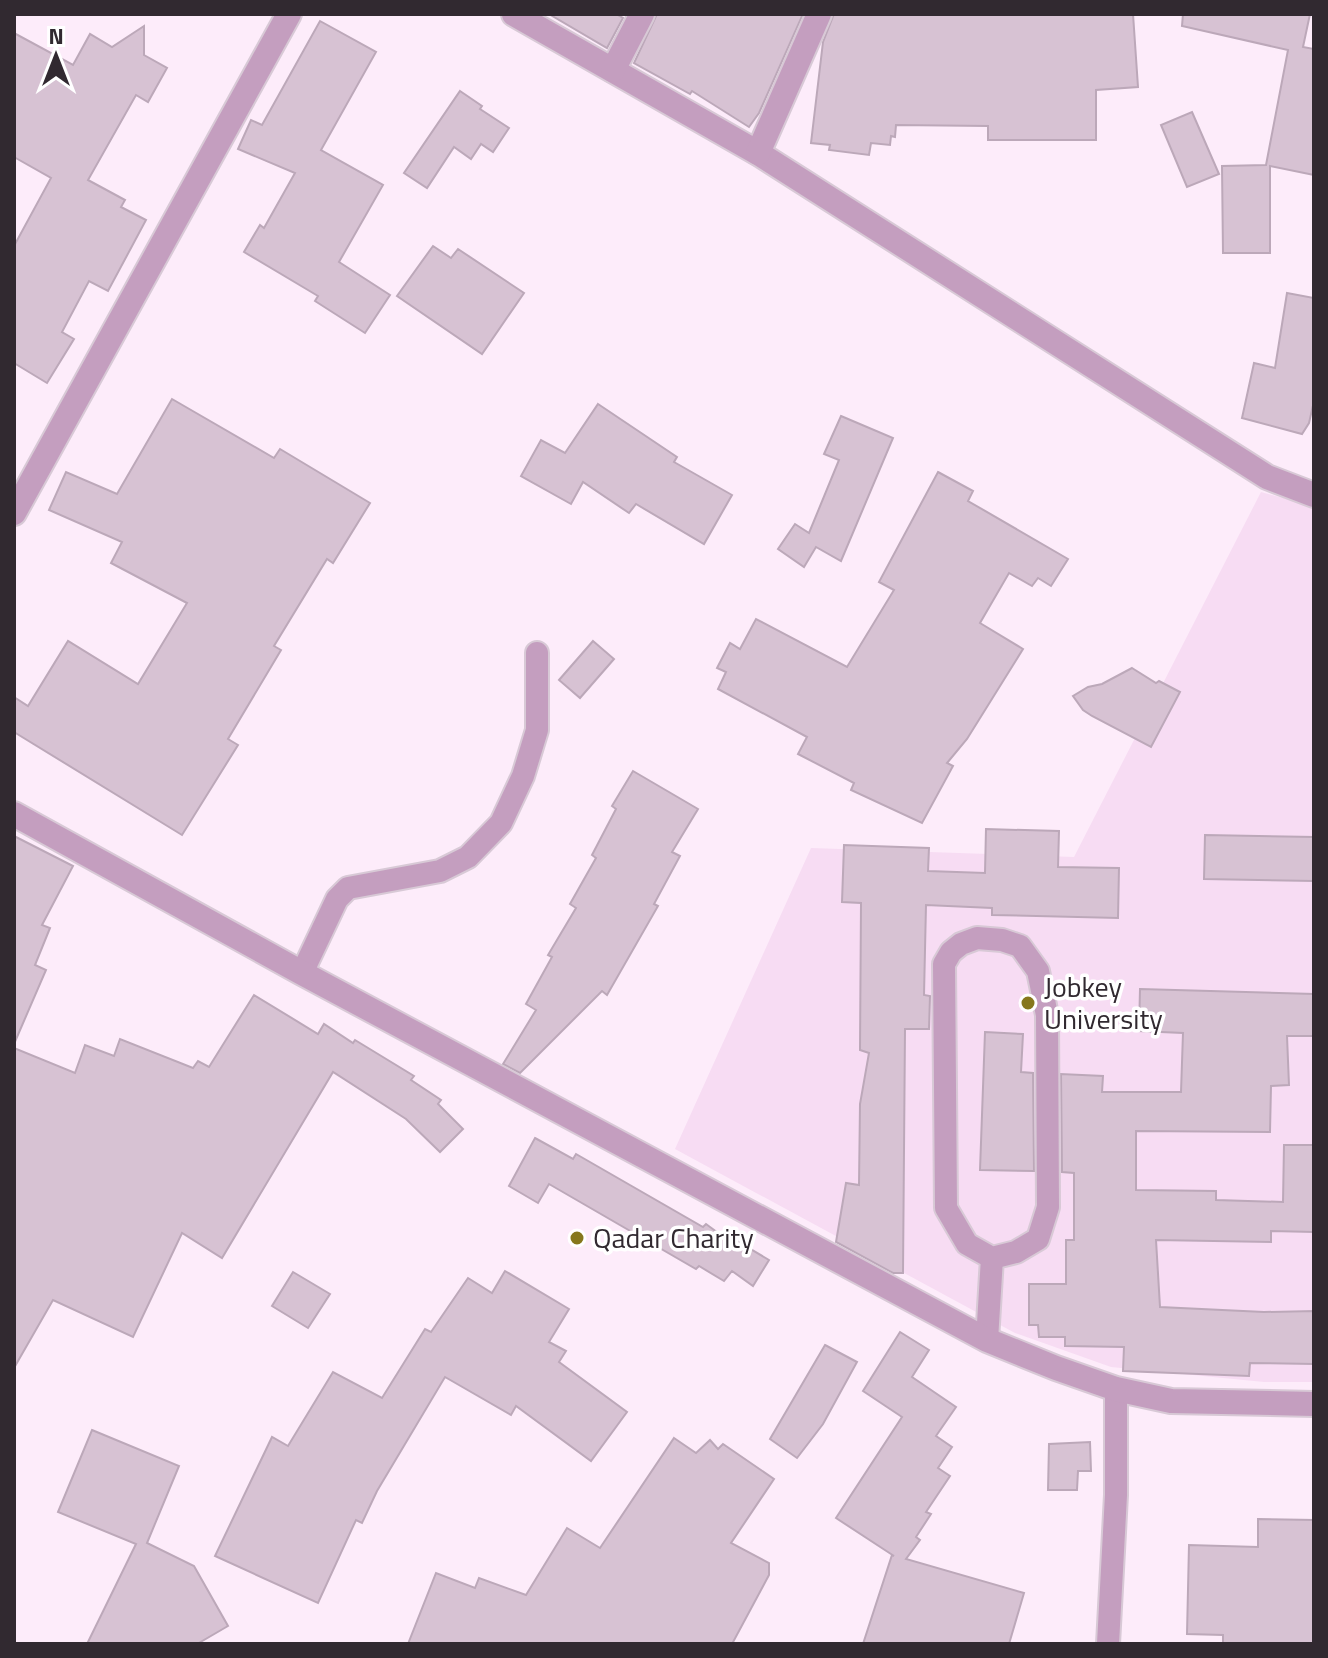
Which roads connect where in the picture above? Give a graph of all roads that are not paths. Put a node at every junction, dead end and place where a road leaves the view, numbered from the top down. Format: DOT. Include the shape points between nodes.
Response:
graph roads {
  1 [pos="289,14"];
  2 [pos="514,14"];
  3 [pos="642,14"];
  4 [pos="819,14"];
  5 [pos="613,70"];
  6 [pos="758,153"];
  7 [pos="1314,495"];
  8 [pos="14,513"];
  9 [pos="537,653"];
  10 [pos="14,814"];
  11 [pos="302,973"];
  12 [pos="992,1258"];
  13 [pos="987,1340"];
  14 [pos="1116,1389"];
  15 [pos="1314,1404"];
  16 [pos="1108,1644"];
  1 -- 8 [label="street"];
  2 -- 5 [label="street"];
  3 -- 5 [label="street"];
  4 -- 6 [label="street"];
  5 -- 6 [label="street"];
  6 -- 7 [label="street" via="1267,477"];
  9 -- 11 [label="lane" via="537,730 501,823 468,857 440,871 348,888 337,899"];
  10 -- 11 [label="street"];
  11 -- 13 [label="street"];
  12 -- 12 [label="lane" via="967,1244 946,1208 944,964 961,944 977,938 1020,946 1038,971 1047,1015 1048,1207 1038,1239"];
  12 -- 13 [label="lane"];
  13 -- 14 [label="street"];
  14 -- 15 [label="street" via="1171,1401"];
  14 -- 16 [label="lane"];
}
